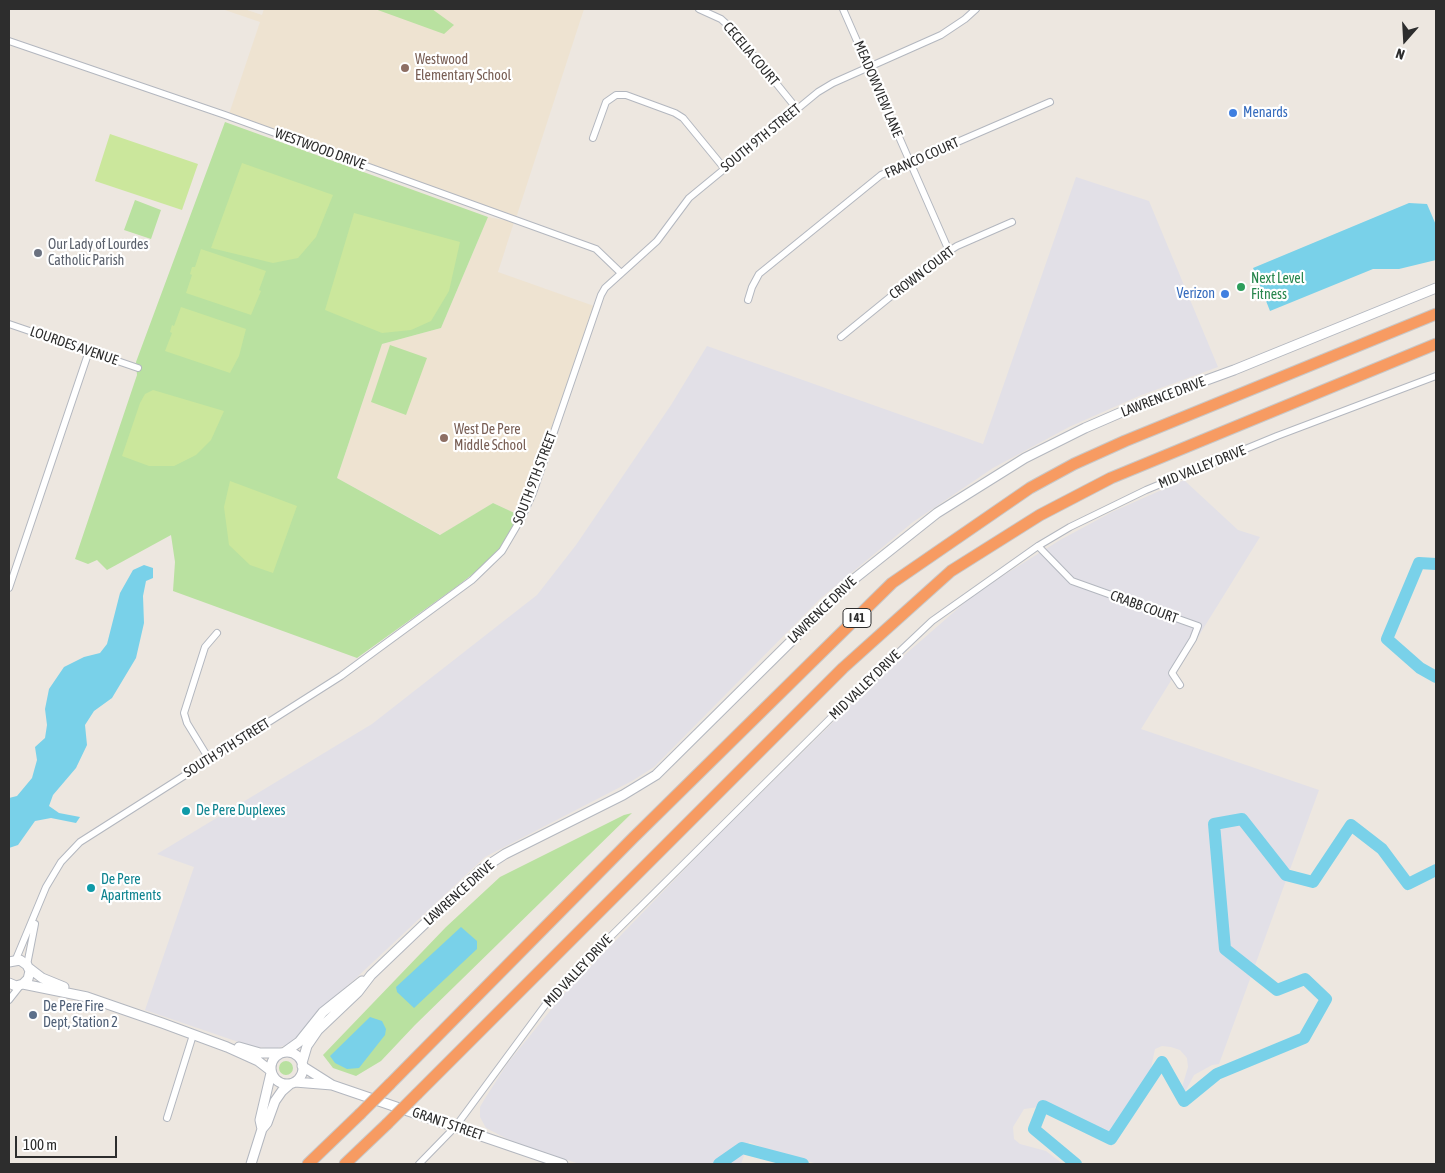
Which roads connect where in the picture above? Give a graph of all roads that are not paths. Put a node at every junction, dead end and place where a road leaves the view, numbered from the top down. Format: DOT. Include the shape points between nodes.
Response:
graph roads {
  1 [pos="699,9"];
  2 [pos="843,9"];
  3 [pos="976,9"];
  4 [pos="9,41"];
  5 [pos="868,66"];
  6 [pos="1050,102"];
  7 [pos="796,109"];
  8 [pos="593,138"];
  9 [pos="910,162"];
  10 [pos="724,168"];
  11 [pos="1012,222"];
  12 [pos="949,251"];
  13 [pos="620,274"];
  14 [pos="1436,288"];
  15 [pos="748,300"];
  16 [pos="1436,314"];
  17 [pos="9,324"];
  18 [pos="841,337"];
  19 [pos="1436,344"];
  20 [pos="89,351"];
  21 [pos="138,368"];
  22 [pos="1436,376"];
  23 [pos="1038,546"];
  24 [pos="9,588"];
  25 [pos="216,633"];
  26 [pos="1180,685"];
  27 [pos="209,759"];
  28 [pos="39,908"];
  29 [pos="11,961"];
  30 [pos="28,966"];
  31 [pos="371,975"];
  32 [pos="9,984"];
  33 [pos="22,984"];
  34 [pos="86,997"];
  35 [pos="9,1000"];
  36 [pos="194,1034"];
  37 [pos="227,1047"];
  38 [pos="283,1053"];
  39 [pos="302,1064"];
  40 [pos="271,1072"];
  41 [pos="293,1083"];
  42 [pos="332,1085"];
  43 [pos="167,1118"];
  44 [pos="456,1126"];
  45 [pos="262,1129"];
  46 [pos="251,1164"];
  47 [pos="308,1164"];
  48 [pos="345,1164"];
  49 [pos="419,1164"];
  50 [pos="563,1164"];
  1 -- 7 [label="street, CECELIA COURT" via="722,19 733,30"];
  2 -- 5 [label="street, MEADOWVIEW LANE"];
  3 -- 5 [label="street, SOUTH 9TH STREET" via="941,35"];
  4 -- 13 [label="street, WESTWOOD DRIVE" via="596,249"];
  5 -- 7 [label="street, SOUTH 9TH STREET" via="833,83"];
  5 -- 9 [label="street, MEADOWVIEW LANE"];
  6 -- 9 [label="street, FRANCO COURT"];
  7 -- 10 [label="street, SOUTH 9TH STREET"];
  8 -- 10 [label="street" via="606,102 626,95 683,118"];
  9 -- 12 [label="street, MEADOWVIEW LANE"];
  9 -- 15 [label="street, FRANCO COURT" via="881,175 760,274"];
  10 -- 13 [label="street, SOUTH 9TH STREET" via="689,198 657,241"];
  11 -- 12 [label="street, CROWN COURT"];
  12 -- 18 [label="street, CROWN COURT"];
  13 -- 27 [label="street, SOUTH 9TH STREET" via="601,295 533,493 502,551 472,580 342,676"];
  14 -- 31 [label="main road, LAWRENCE DRIVE" via="1085,428 1025,458 955,501 898,542 847,585 656,775 623,796 505,854 482,869"];
  16 -- 47 [label="highway, I 41, bridge" via="1074,464 1030,488 892,583"];
  17 -- 20 [label="street, LOURDES AVENUE"];
  19 -- 48 [label="highway, I 41, bridge" via="1111,478 1040,515 951,571 843,668"];
  20 -- 21 [label="street, LOURDES AVENUE"];
  20 -- 24 [label="street"];
  22 -- 23 [label="street, MID VALLEY DRIVE" via="1146,490"];
  23 -- 26 [label="street, CRABB COURT" via="1072,581 1198,626 1172,673"];
  23 -- 44 [label="street, MID VALLEY DRIVE" via="932,621 858,690 590,957 546,1004"];
  25 -- 27 [label="street" via="205,647 184,713"];
  27 -- 28 [label="street, SOUTH 9TH STREET" via="80,842 61,862 46,887"];
  28 -- 29 [label="street, SOUTH 9TH STREET"];
  28 -- 30 [label="street, SOUTH 9TH STREET"];
  29 -- 30 [label="main road"];
  30 -- 33 [label="main road" via="28,978"];
  30 -- 34 [label="main road" via="42,978"];
  31 -- 38 [label="main road" via="323,1012 299,1042"];
  31 -- 39 [label="main road, LAWRENCE DRIVE" via="312,1038"];
  32 -- 33 [label="main road"];
  33 -- 34 [label="main road"];
  33 -- 35 [label="street"];
  34 -- 36 [label="main road"];
  36 -- 37 [label="main road"];
  36 -- 43 [label="street"];
  37 -- 38 [label="main road"];
  37 -- 40 [label="main road" via="258,1061"];
  38 -- 39 [label="main road" via="295,1055"];
  38 -- 40 [label="main road" via="272,1060"];
  39 -- 41 [label="main road" via="301,1075"];
  39 -- 42 [label="main road, GRANT STREET"];
  40 -- 41 [label="main road" via="276,1081"];
  40 -- 45 [label="main road" via="260,1120"];
  41 -- 42 [label="main road, GRANT STREET"];
  41 -- 45 [label="main road" via="278,1096"];
  42 -- 44 [label="main road, GRANT STREET"];
  44 -- 49 [label="street, MID VALLEY DRIVE"];
  44 -- 50 [label="main road, GRANT STREET"];
  45 -- 46 [label="main road"];
}
